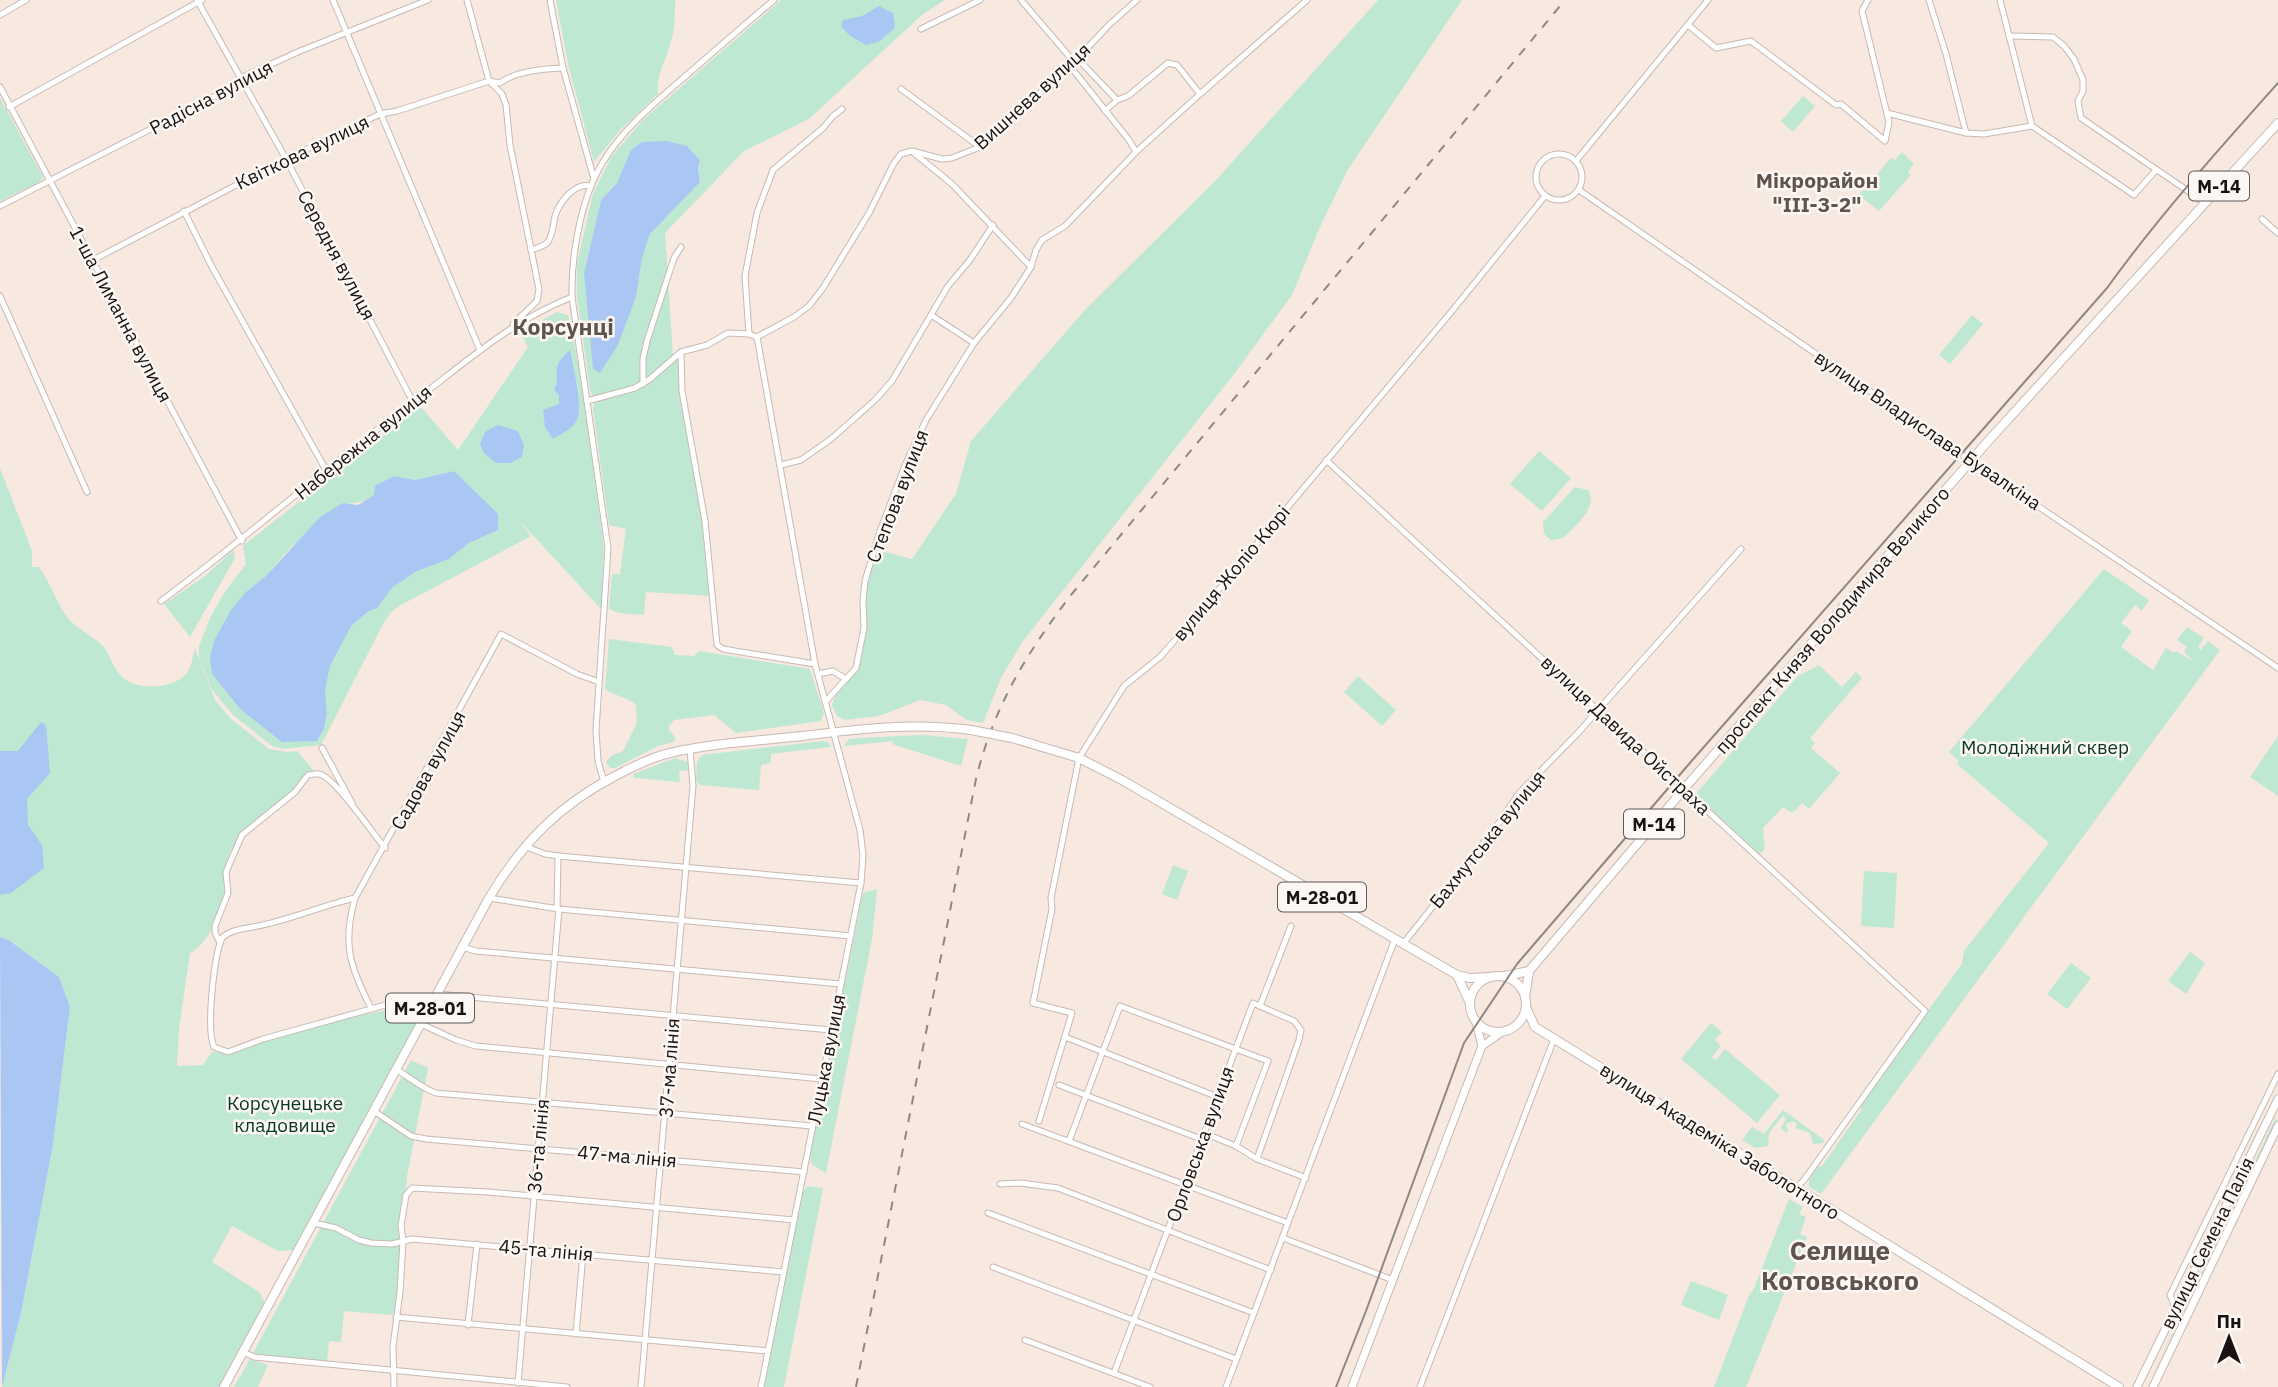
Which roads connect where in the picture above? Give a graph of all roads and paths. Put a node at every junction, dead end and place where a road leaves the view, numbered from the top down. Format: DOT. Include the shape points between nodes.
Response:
graph roads {
  1 [pos="26,0"];
  2 [pos="334,0"];
  3 [pos="428,0"];
  4 [pos="467,0"];
  5 [pos="550,0"];
  6 [pos="774,0"];
  7 [pos="980,0"];
  8 [pos="1021,0"];
  9 [pos="1137,0"];
  10 [pos="1307,0"];
  11 [pos="1709,0"];
  12 [pos="1868,0"];
  13 [pos="1929,0"];
  14 [pos="2000,0"];
  15 [pos="199,1"];
  16 [pos="0,15"];
  17 [pos="1688,25"];
  18 [pos="921,29"];
  19 [pos="346,32"];
  20 [pos="2009,36"];
  21 [pos="1074,62"];
  22 [pos="563,68"];
  23 [pos="241,79"];
  24 [pos="489,81"];
  25 [pos="0,87"];
  26 [pos="901,89"];
  27 [pos="1200,94"];
  28 [pos="1116,100"];
  29 [pos="9,107"];
  30 [pos="842,109"];
  31 [pos="1105,111"];
  32 [pos="1887,113"];
  33 [pos="380,114"];
  34 [pos="2278,123"];
  35 [pos="2032,125"];
  36 [pos="1966,133"];
  37 [pos="980,147"];
  38 [pos="912,151"];
  39 [pos="1136,152"];
  40 [pos="286,159"];
  41 [pos="1576,161"];
  42 [pos="2156,170"];
  43 [pos="594,179"];
  44 [pos="49,182"];
  45 [pos="591,186"];
  46 [pos="1579,190"];
  47 [pos="1545,196"];
  48 [pos="2204,202"];
  49 [pos="0,206"];
  50 [pos="184,211"];
  51 [pos="2262,219"];
  52 [pos="993,225"];
  53 [pos="2278,233"];
  54 [pos="681,247"];
  55 [pos="531,250"];
  56 [pos="93,260"];
  57 [pos="1031,267"];
  58 [pos="0,296"];
  59 [pos="572,297"];
  60 [pos="931,315"];
  61 [pos="503,333"];
  62 [pos="749,334"];
  63 [pos="757,337"];
  64 [pos="974,343"];
  65 [pos="480,350"];
  66 [pos="681,352"];
  67 [pos="643,384"];
  68 [pos="587,401"];
  69 [pos="413,402"];
  70 [pos="1326,460"];
  71 [pos="1971,461"];
  72 [pos="781,465"];
  73 [pos="326,470"];
  74 [pos="87,492"];
  75 [pos="242,541"];
  76 [pos="1741,549"];
  77 [pos="161,601"];
  78 [pos="816,664"];
  79 [pos="2278,668"];
  80 [pos="818,674"];
  81 [pos="846,679"];
  82 [pos="599,682"];
  83 [pos="825,702"];
  84 [pos="1598,710"];
  85 [pos="834,732"];
  86 [pos="322,748"];
  87 [pos="690,749"];
  88 [pos="1079,758"];
  89 [pos="604,782"];
  90 [pos="1684,789"];
  91 [pos="353,809"];
  92 [pos="524,846"];
  93 [pos="385,848"];
  94 [pos="558,856"];
  95 [pos="686,867"];
  96 [pos="861,883"];
  97 [pos="355,898"];
  98 [pos="489,898"];
  99 [pos="558,909"];
  100 [pos="680,920"];
  101 [pos="1291,926"];
  102 [pos="851,936"];
  103 [pos="1399,942"];
  104 [pos="220,943"];
  105 [pos="462,947"];
  106 [pos="555,957"];
  107 [pos="677,970"];
  108 [pos="1529,971"];
  109 [pos="1457,975"];
  110 [pos="1495,977"];
  111 [pos="841,984"];
  112 [pos="437,995"];
  113 [pos="1525,1002"];
  114 [pos="551,1004"];
  115 [pos="1469,1004"];
  116 [pos="1260,1006"];
  117 [pos="371,1009"];
  118 [pos="429,1010"];
  119 [pos="673,1015"];
  120 [pos="1476,1022"];
  121 [pos="421,1024"];
  122 [pos="1535,1027"];
  123 [pos="831,1030"];
  124 [pos="1507,1030"];
  125 [pos="1065,1037"];
  126 [pos="1554,1038"];
  127 [pos="1482,1046"];
  128 [pos="1235,1049"];
  129 [pos="1101,1052"];
  130 [pos="547,1053"];
  131 [pos="669,1064"];
  132 [pos="397,1069"];
  133 [pos="2278,1074"];
  134 [pos="822,1079"];
  135 [pos="1059,1085"];
  136 [pos="1086,1095"];
  137 [pos="1218,1097"];
  138 [pos="2278,1099"];
  139 [pos="542,1101"];
  140 [pos="374,1111"];
  141 [pos="666,1112"];
  142 [pos="2275,1114"];
  143 [pos="1039,1121"];
  144 [pos="1022,1124"];
  145 [pos="812,1126"];
  146 [pos="2278,1126"];
  147 [pos="1202,1136"];
  148 [pos="1069,1141"];
  149 [pos="1236,1146"];
  150 [pos="539,1148"];
  151 [pos="662,1159"];
  152 [pos="1257,1159"];
  153 [pos="804,1172"];
  154 [pos="1306,1178"];
  155 [pos="1000,1184"];
  156 [pos="1184,1184"];
  157 [pos="1797,1186"];
  158 [pos="534,1197"];
  159 [pos="656,1208"];
  160 [pos="988,1213"];
  161 [pos="2207,1215"];
  162 [pos="794,1220"];
  163 [pos="2218,1221"];
  164 [pos="314,1223"];
  165 [pos="1288,1223"];
  166 [pos="1168,1230"];
  167 [pos="1283,1238"];
  168 [pos="404,1241"];
  169 [pos="477,1244"];
  170 [pos="529,1249"];
  171 [pos="583,1254"];
  172 [pos="652,1260"];
  173 [pos="993,1267"];
  174 [pos="1271,1269"];
  175 [pos="783,1272"];
  176 [pos="1152,1275"];
  177 [pos="1393,1280"];
  178 [pos="2175,1308"];
  179 [pos="1254,1313"];
  180 [pos="396,1317"];
  181 [pos="1134,1319"];
  182 [pos="468,1325"];
  183 [pos="522,1329"];
  184 [pos="576,1334"];
  185 [pos="1025,1339"];
  186 [pos="645,1340"];
  187 [pos="768,1351"];
  188 [pos="243,1352"];
  189 [pos="1236,1359"];
  190 [pos="395,1372"];
  191 [pos="1114,1373"];
  192 [pos="518,1383"];
  193 [pos="224,1387"];
  194 [pos="394,1387"];
  195 [pos="567,1387"];
  196 [pos="641,1387"];
  197 [pos="761,1387"];
  198 [pos="1150,1387"];
  199 [pos="1226,1387"];
  200 [pos="1352,1387"];
  201 [pos="1420,1387"];
  202 [pos="2119,1387"];
  203 [pos="2137,1387"];
  204 [pos="2153,1387"];
  1 -- 16 [label="street"];
  2 -- 19 [label="street"];
  3 -- 19 [label="street, Радісна вулиця"];
  4 -- 24 [label="street"];
  5 -- 22 [label="street"];
  6 -- 43 [label="street" via="661,97 626,132"];
  7 -- 18 [label="street"];
  8 -- 21 [label="street"];
  9 -- 21 [label="street, Вишнева вулиця"];
  10 -- 27 [label="street, Степова вулиця"];
  11 -- 17 [label="street"];
  12 -- 32 [label="street" via="1862,11"];
  13 -- 36 [label="street"];
  14 -- 20 [label="street"];
  15 -- 23 [label="street, Середня вулиця"];
  15 -- 29 [label="street"];
  17 -- 32 [label="street" via="1716,48 1751,41 1885,141"];
  17 -- 41 [label="street"];
  19 -- 23 [label="street, Радісна вулиця"];
  19 -- 33 [label="street"];
  20 -- 35 [label="street"];
  20 -- 42 [label="street" via="2053,37 2064,46 2083,80 2078,101 2081,118"];
  21 -- 28 [label="street"];
  21 -- 31 [label="street"];
  21 -- 37 [label="street, Вишнева вулиця"];
  22 -- 24 [label="street, Квіткова вулиця" via="500,83"];
  22 -- 43 [label="street"];
  23 -- 40 [label="street, Середня вулиця"];
  23 -- 44 [label="street, Радісна вулиця"];
  24 -- 33 [label="street, Квіткова вулиця"];
  24 -- 55 [label="street" via="506,105"];
  25 -- 29 [label="street, 1-ша Лиманна вулиця"];
  26 -- 37 [label="street"];
  27 -- 28 [label="street" via="1171,63"];
  27 -- 39 [label="street, Степова вулиця"];
  28 -- 31 [label="street"];
  29 -- 44 [label="street, 1-ша Лиманна вулиця"];
  30 -- 62 [label="street" via="773,170 757,213 746,276"];
  31 -- 39 [label="street"];
  32 -- 36 [label="street"];
  33 -- 40 [label="street, Квіткова вулиця"];
  33 -- 65 [label="street"];
  34 -- 48 [label="highway, проспект Князя Володимира Великого / М-14"];
  35 -- 36 [label="street"];
  35 -- 42 [label="street" via="2134,195"];
  37 -- 38 [label="street, Вишнева вулиця" via="942,159"];
  38 -- 52 [label="street"];
  38 -- 63 [label="street" via="901,154 894,163 869,213 809,306"];
  39 -- 57 [label="street, Степова вулиця" via="1065,226 1042,240"];
  40 -- 50 [label="street, Квіткова вулиця"];
  40 -- 69 [label="street, Середня вулиця"];
  41 -- 46 [label="street" via="1583,175"];
  41 -- 47 [label="street" via="1563,154 1542,162 1537,183"];
  42 -- 48 [label="street"];
  43 -- 45 [label="street"];
  44 -- 49 [label="street, Радісна вулиця"];
  44 -- 56 [label="street, 1-ша Лиманна вулиця"];
  45 -- 55 [label="street" via="574,190 558,211 549,241"];
  45 -- 59 [label="street" via="573,261"];
  46 -- 47 [label="street" via="1559,201"];
  46 -- 71 [label="street, вулиця Владислава Бувалкіна"];
  47 -- 70 [label="street, вулиця Жоліо Кюрі"];
  48 -- 71 [label="highway, проспект Князя Володимира Великого / М-14"];
  50 -- 56 [label="street, Квіткова вулиця"];
  50 -- 73 [label="street"];
  51 -- 53 [label="street"];
  52 -- 57 [label="street"];
  52 -- 60 [label="street"];
  54 -- 67 [label="street" via="647,341"];
  55 -- 61 [label="street" via="537,301"];
  56 -- 75 [label="street, 1-ша Лиманна вулиця"];
  57 -- 64 [label="street, Степова вулиця"];
  58 -- 74 [label="street"];
  59 -- 61 [label="street, Набережна вулиця"];
  59 -- 68 [label="street"];
  60 -- 64 [label="street"];
  60 -- 72 [label="street" via="892,381 874,401 802,460"];
  61 -- 65 [label="street, Набережна вулиця"];
  62 -- 63 [label="street"];
  62 -- 66 [label="street" via="729,333"];
  63 -- 72 [label="street"];
  64 -- 81 [label="street, Степова вулиця" via="926,420 906,463 865,581 864,628 856,668"];
  65 -- 69 [label="street, Набережна вулиця"];
  66 -- 67 [label="street"];
  66 -- 78 [label="street" via="682,391 705,520 717,645"];
  67 -- 68 [label="street"];
  68 -- 82 [label="street" via="608,548"];
  69 -- 73 [label="street, Набережна вулиця"];
  70 -- 84 [label="street, вулиця Давида Ойстраха"];
  70 -- 88 [label="street, вулиця Жоліо Кюрі" via="1160,657 1124,686"];
  71 -- 79 [label="street, вулиця Владислава Бувалкіна"];
  71 -- 90 [label="highway, проспект Князя Володимира Великого / М-14"];
  72 -- 78 [label="street"];
  73 -- 75 [label="street, Набережна вулиця"];
  75 -- 77 [label="street, Набережна вулиця"];
  76 -- 84 [label="street, Бахмутська вулиця"];
  78 -- 80 [label="street"];
  80 -- 81 [label="street" via="833,671"];
  80 -- 83 [label="street"];
  81 -- 83 [label="street, Степова вулиця"];
  82 -- 89 [label="street" via="596,747"];
  82 -- 93 [label="street, Садова вулиця" via="501,634"];
  83 -- 85 [label="street, Луцька вулиця"];
  84 -- 90 [label="street, вулиця Давида Ойстраха"];
  84 -- 103 [label="street, Бахмутська вулиця" via="1520,792"];
  85 -- 87 [label="highway, М-28-01"];
  85 -- 88 [label="highway, М-28-01, bridge" via="894,726 971,730"];
  85 -- 96 [label="street, Луцька вулиця" via="860,830"];
  86 -- 91 [label="street"];
  87 -- 89 [label="highway, М-28-01" via="650,759"];
  87 -- 95 [label="street, 37-ма лінія" via="693,786"];
  88 -- 103 [label="highway, М-28-01"];
  88 -- 125 [label="street, вулиця Жоліо Кюрі" via="1033,1003 1072,1013"];
  89 -- 92 [label="highway, М-28-01" via="571,802"];
  90 -- 108 [label="highway, проспект Князя Володимира Великого / М-14"];
  90 -- 157 [label="street, вулиця Давида Ойстраха" via="1925,1011"];
  91 -- 93 [label="street"];
  91 -- 104 [label="street" via="328,778 308,775 295,792 242,835 226,872 228,893 215,926"];
  92 -- 94 [label="street"];
  92 -- 98 [label="highway, М-28-01"];
  93 -- 97 [label="street, Садова вулиця"];
  94 -- 95 [label="street"];
  94 -- 99 [label="street, 36-та лінія"];
  95 -- 96 [label="street"];
  95 -- 100 [label="street, 37-ма лінія"];
  96 -- 102 [label="street, Луцька вулиця"];
  97 -- 104 [label="street" via="234,931"];
  97 -- 117 [label="street, Садова вулиця" via="348,939 353,970"];
  98 -- 99 [label="street"];
  98 -- 105 [label="highway, М-28-01"];
  99 -- 100 [label="street"];
  99 -- 106 [label="street, 36-та лінія"];
  100 -- 102 [label="street"];
  100 -- 107 [label="street, 37-ма лінія"];
  101 -- 116 [label="street, Орловська вулиця"];
  102 -- 111 [label="street, Луцька вулиця"];
  103 -- 109 [label="highway, М-28-01"];
  103 -- 154 [label="street, Бахмутська вулиця"];
  104 -- 117 [label="street" via="211,1014 216,1049 229,1052"];
  105 -- 106 [label="street"];
  105 -- 112 [label="highway, М-28-01"];
  106 -- 107 [label="street"];
  106 -- 114 [label="street, 36-та лінія"];
  107 -- 111 [label="street"];
  107 -- 119 [label="street, 37-ма лінія"];
  108 -- 110 [label="highway"];
  108 -- 113 [label="highway"];
  109 -- 110 [label="highway, М-28-01"];
  109 -- 115 [label="highway"];
  110 -- 113 [label="highway" via="1517,984"];
  110 -- 115 [label="highway" via="1475,987"];
  111 -- 123 [label="street, Луцька вулиця"];
  112 -- 114 [label="street"];
  112 -- 118 [label="highway, М-28-01"];
  113 -- 122 [label="highway"];
  113 -- 124 [label="highway" via="1518,1023"];
  114 -- 119 [label="street"];
  114 -- 130 [label="street, 36-та лінія"];
  115 -- 120 [label="highway"];
  116 -- 128 [label="street, Орловська вулиця" via="1253,1003"];
  116 -- 152 [label="street" via="1294,1021 1301,1034"];
  117 -- 118 [label="street" via="401,1004"];
  118 -- 121 [label="highway, М-28-01"];
  119 -- 123 [label="street"];
  119 -- 131 [label="street, 37-ма лінія"];
  120 -- 124 [label="highway" via="1486,1030"];
  120 -- 127 [label="main road"];
  121 -- 130 [label="street" via="466,1043"];
  121 -- 132 [label="highway, М-28-01"];
  122 -- 124 [label="highway"];
  122 -- 126 [label="highway, вулиця Академіка Заболотного"];
  123 -- 134 [label="street, Луцька вулиця"];
  124 -- 127 [label="main road"];
  125 -- 129 [label="street"];
  125 -- 143 [label="street"];
  126 -- 157 [label="highway, вулиця Академіка Заболотного"];
  126 -- 201 [label="street"];
  127 -- 177 [label="main road"];
  128 -- 129 [label="street" via="1120,1006"];
  128 -- 137 [label="street, Орловська вулиця"];
  128 -- 149 [label="street" via="1268,1061"];
  129 -- 136 [label="street"];
  129 -- 137 [label="street"];
  130 -- 131 [label="street"];
  130 -- 139 [label="street, 36-та лінія"];
  131 -- 134 [label="street"];
  131 -- 141 [label="street, 37-ма лінія"];
  132 -- 139 [label="street" via="436,1093"];
  132 -- 140 [label="highway, М-28-01"];
  133 -- 161 [label="street"];
  134 -- 145 [label="street, Луцька вулиця"];
  135 -- 136 [label="street"];
  136 -- 147 [label="street"];
  136 -- 148 [label="street"];
  137 -- 147 [label="street, Орловська вулиця"];
  138 -- 142 [label="main road, вулиця Семена Палія"];
  139 -- 141 [label="street"];
  139 -- 150 [label="street, 36-та лінія"];
  140 -- 150 [label="street, 47-ма лінія" via="411,1136"];
  140 -- 164 [label="highway, М-28-01"];
  141 -- 145 [label="street"];
  141 -- 151 [label="street, 37-ма лінія"];
  142 -- 163 [label="main road, вулиця Семена Палія"];
  144 -- 148 [label="street"];
  145 -- 153 [label="street, Луцька вулиця"];
  146 -- 204 [label="main road, вулиця Семена Палія"];
  147 -- 149 [label="street"];
  147 -- 156 [label="street, Орловська вулиця"];
  148 -- 156 [label="street"];
  149 -- 152 [label="street"];
  150 -- 151 [label="street, 47-ма лінія"];
  150 -- 158 [label="street, 36-та лінія"];
  151 -- 153 [label="street, 47-ма лінія"];
  151 -- 159 [label="street, 37-ма лінія"];
  152 -- 154 [label="street"];
  153 -- 162 [label="street, Луцька вулиця"];
  154 -- 165 [label="street, Бахмутська вулиця"];
  155 -- 166 [label="street" via="1058,1188"];
  156 -- 165 [label="street"];
  156 -- 166 [label="street, Орловська вулиця"];
  157 -- 202 [label="highway, вулиця Академіка Заболотного"];
  158 -- 159 [label="street"];
  158 -- 168 [label="street" via="415,1187 410,1189 401,1220"];
  158 -- 170 [label="street, 36-та лінія"];
  159 -- 162 [label="street"];
  159 -- 172 [label="street, 37-ма лінія"];
  160 -- 176 [label="street"];
  161 -- 163 [label="street"];
  161 -- 178 [label="street" via="2170,1295"];
  162 -- 175 [label="street, Луцька вулиця"];
  163 -- 178 [label="main road, вулиця Семена Палія"];
  164 -- 168 [label="street, 45-та лінія" via="359,1240"];
  164 -- 188 [label="highway, М-28-01"];
  165 -- 167 [label="street, Бахмутська вулиця"];
  166 -- 174 [label="street"];
  166 -- 176 [label="street, Орловська вулиця"];
  167 -- 174 [label="street, Бахмутська вулиця"];
  167 -- 177 [label="street"];
  168 -- 169 [label="street, 45-та лінія"];
  168 -- 180 [label="street"];
  169 -- 170 [label="street, 45-та лінія"];
  169 -- 182 [label="street"];
  170 -- 171 [label="street, 45-та лінія"];
  170 -- 183 [label="street, 36-та лінія"];
  171 -- 172 [label="street, 45-та лінія"];
  171 -- 184 [label="street"];
  172 -- 175 [label="street, 45-та лінія"];
  172 -- 186 [label="street, 37-ма лінія"];
  173 -- 181 [label="street"];
  174 -- 179 [label="street, Бахмутська вулиця"];
  175 -- 187 [label="street, Луцька вулиця"];
  176 -- 179 [label="street"];
  176 -- 181 [label="street, Орловська вулиця"];
  177 -- 200 [label="main road"];
  178 -- 203 [label="main road, вулиця Семена Палія"];
  179 -- 189 [label="street, Бахмутська вулиця"];
  180 -- 182 [label="street"];
  180 -- 190 [label="street"];
  181 -- 189 [label="street"];
  181 -- 191 [label="street, Орловська вулиця"];
  182 -- 183 [label="street"];
  183 -- 184 [label="street"];
  183 -- 192 [label="street, 36-та лінія"];
  184 -- 186 [label="street"];
  185 -- 191 [label="street"];
  186 -- 187 [label="street"];
  186 -- 196 [label="street, 37-ма лінія"];
  187 -- 197 [label="street, Луцька вулиця"];
  188 -- 190 [label="street" via="254,1357"];
  188 -- 193 [label="highway, М-28-01"];
  189 -- 199 [label="street, Бахмутська вулиця"];
  190 -- 192 [label="street"];
  190 -- 194 [label="street"];
  191 -- 198 [label="street"];
  192 -- 195 [label="street"];
}
